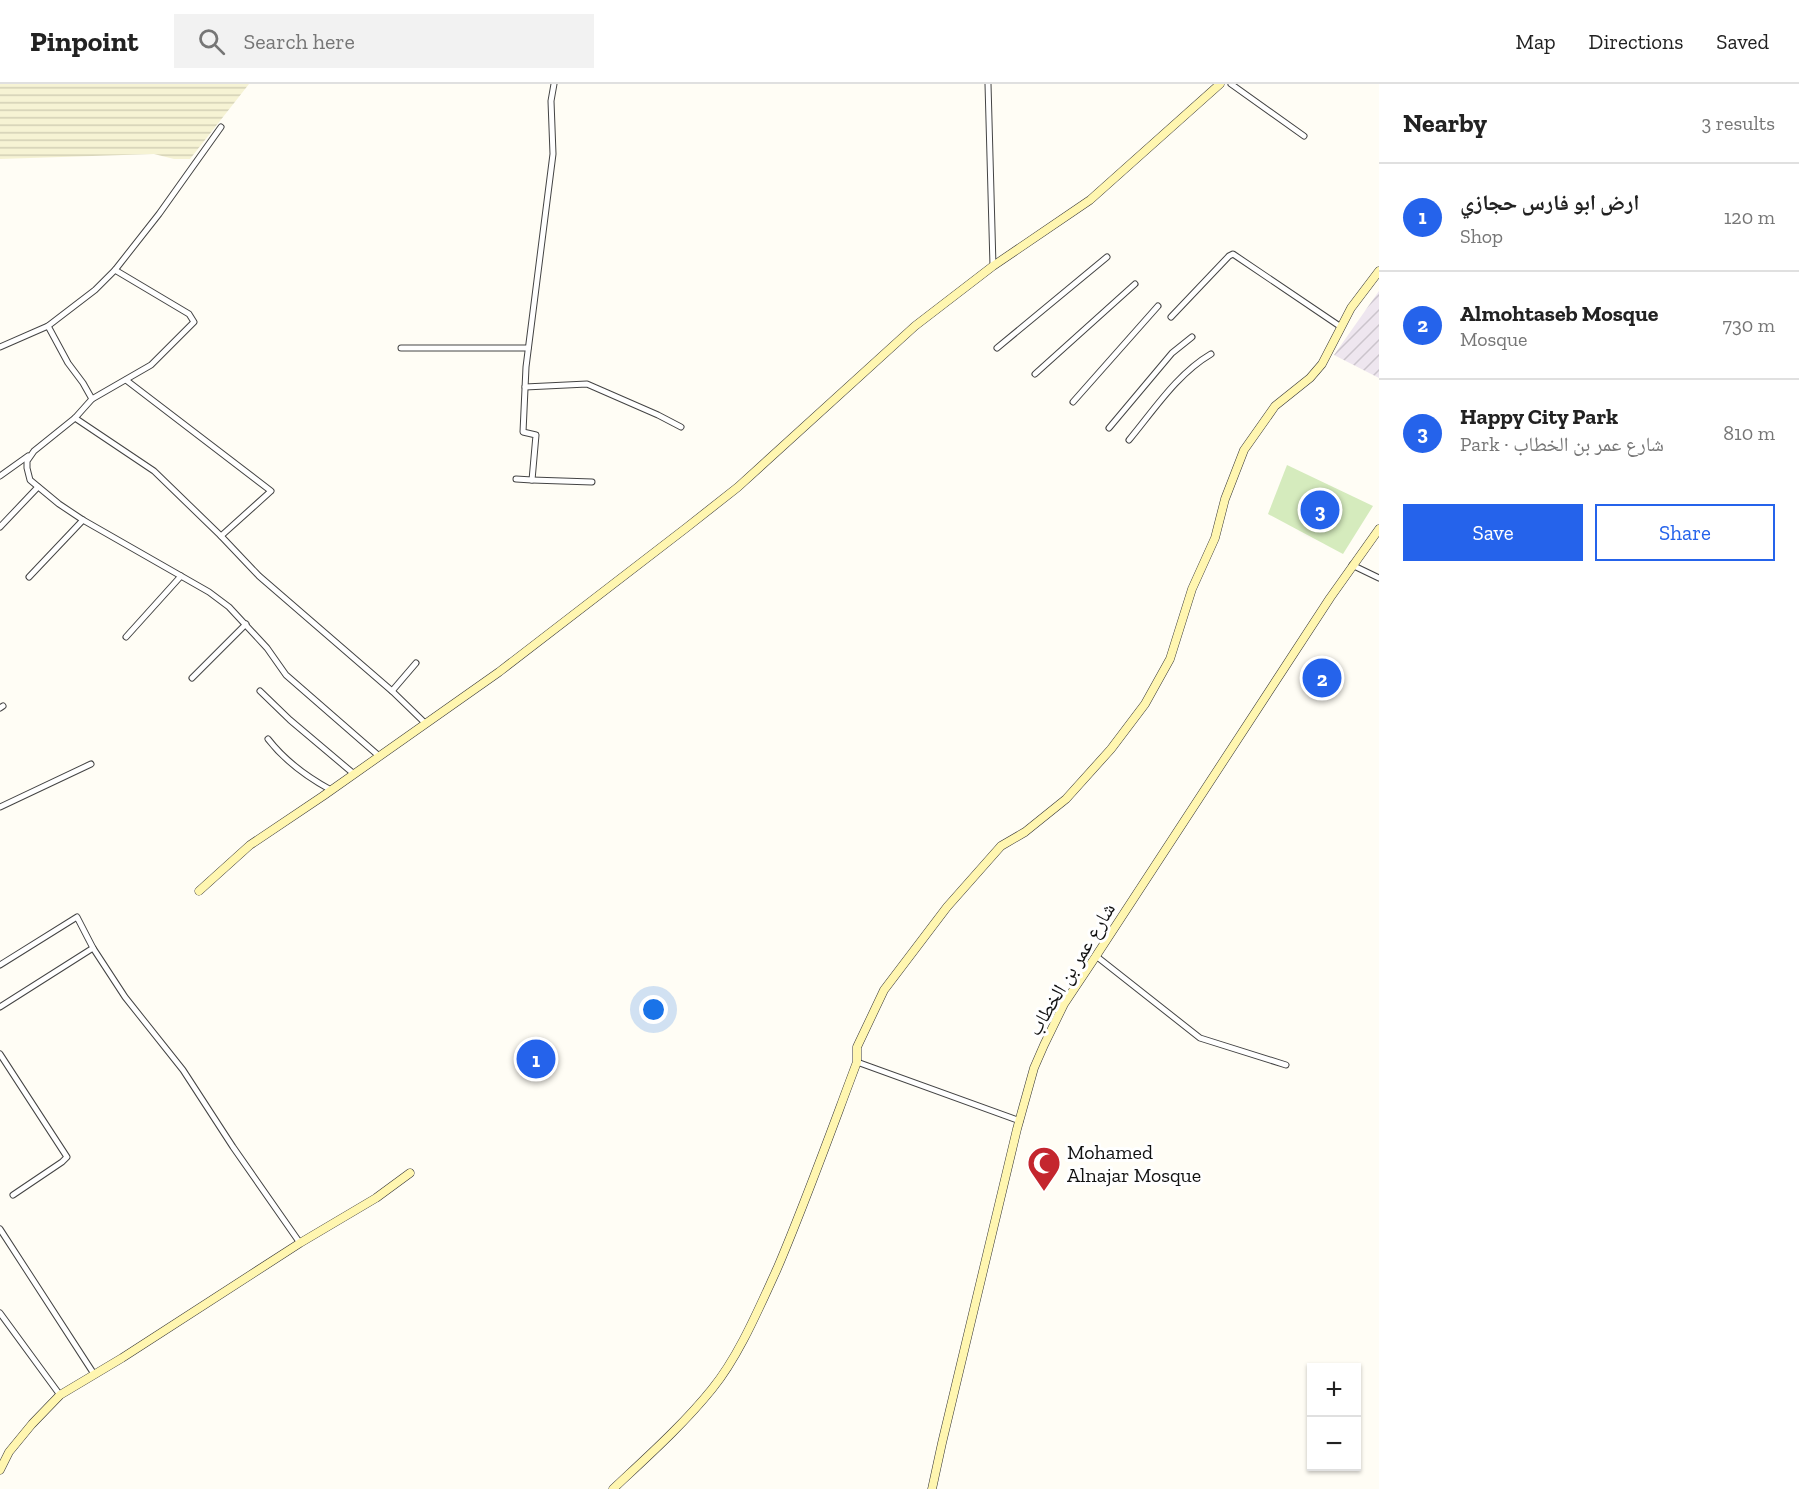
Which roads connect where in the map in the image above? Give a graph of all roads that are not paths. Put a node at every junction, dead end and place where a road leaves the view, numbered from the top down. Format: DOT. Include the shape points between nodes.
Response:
graph roads {
  1 [pos="554,84"];
  2 [pos="988,84"];
  3 [pos="1220,84"];
  4 [pos="1231,84"];
  5 [pos="221,127"];
  6 [pos="1304,136"];
  7 [pos="1107,257"];
  8 [pos="993,266"];
  9 [pos="115,270"];
  10 [pos="1379,271"];
  11 [pos="1135,284"];
  12 [pos="1158,306"];
  13 [pos="1171,316"];
  14 [pos="48,326"];
  15 [pos="1341,327"];
  16 [pos="1192,337"];
  17 [pos="0,347"];
  18 [pos="401,348"];
  19 [pos="528,348"];
  20 [pos="997,348"];
  21 [pos="1210,354"];
  22 [pos="1035,374"];
  23 [pos="126,380"];
  24 [pos="525,387"];
  25 [pos="92,399"];
  26 [pos="1073,402"];
  27 [pos="75,418"];
  28 [pos="681,427"];
  29 [pos="1109,428"];
  30 [pos="1129,440"];
  31 [pos="34,451"];
  32 [pos="0,476"];
  33 [pos="516,478"];
  34 [pos="532,480"];
  35 [pos="592,482"];
  36 [pos="38,487"];
  37 [pos="83,520"];
  38 [pos="0,527"];
  39 [pos="1379,529"];
  40 [pos="221,536"];
  41 [pos="1352,565"];
  42 [pos="181,576"];
  43 [pos="29,578"];
  44 [pos="1379,578"];
  45 [pos="246,624"];
  46 [pos="126,637"];
  47 [pos="416,663"];
  48 [pos="192,678"];
  49 [pos="260,691"];
  50 [pos="392,691"];
  51 [pos="425,723"];
  52 [pos="268,739"];
  53 [pos="379,756"];
  54 [pos="91,764"];
  55 [pos="354,774"];
  56 [pos="331,790"];
  57 [pos="0,807"];
  58 [pos="200,891"];
  59 [pos="93,948"];
  60 [pos="1096,956"];
  61 [pos="0,965"];
  62 [pos="0,1007"];
  63 [pos="0,1054"];
  64 [pos="857,1062"];
  65 [pos="1286,1065"];
  66 [pos="1020,1120"];
  67 [pos="410,1173"];
  68 [pos="13,1195"];
  69 [pos="0,1229"];
  70 [pos="300,1243"];
  71 [pos="0,1313"];
  72 [pos="94,1374"];
  73 [pos="60,1395"];
  74 [pos="0,1470"];
  75 [pos="613,1489"];
  76 [pos="932,1489"];
  1 -- 19 [label="street" via="553,154"];
  2 -- 8 [label="street"];
  3 -- 8 [label="street" via="1090,200"];
  4 -- 6 [label="street"];
  5 -- 9 [label="street"];
  7 -- 20 [label="street"];
  8 -- 51 [label="street" via="915,326 738,487 499,672"];
  9 -- 14 [label="street" via="83,301"];
  9 -- 23 [label="street" via="189,314 194,321 151,365"];
  10 -- 15 [label="street"];
  11 -- 22 [label="street"];
  12 -- 26 [label="street"];
  13 -- 15 [label="street" via="1233,254"];
  14 -- 17 [label="street"];
  14 -- 25 [label="street"];
  15 -- 64 [label="street" via="1322,364 1275,406 1244,450 1170,659 1145,704 1066,799 1001,846 947,908 884,990 857,1047"];
  16 -- 29 [label="street" via="1172,353"];
  18 -- 19 [label="street"];
  19 -- 24 [label="street"];
  21 -- 30 [label="street" via="1180,378"];
  23 -- 25 [label="street"];
  23 -- 40 [label="street" via="271,491"];
  24 -- 28 [label="street" via="586,384"];
  24 -- 34 [label="street" via="523,432 536,435"];
  25 -- 27 [label="street"];
  27 -- 31 [label="street"];
  27 -- 40 [label="street" via="154,471"];
  31 -- 32 [label="street"];
  31 -- 36 [label="street" via="27,468 30,480"];
  33 -- 34 [label="street"];
  34 -- 35 [label="street"];
  36 -- 37 [label="street"];
  36 -- 38 [label="street"];
  37 -- 42 [label="street"];
  37 -- 43 [label="street"];
  39 -- 41 [label="street, شارع عمر بن الخطاب"];
  40 -- 50 [label="street" via="259,576"];
  41 -- 44 [label="street"];
  41 -- 60 [label="street, شارع عمر بن الخطاب"];
  42 -- 45 [label="street" via="209,592"];
  42 -- 46 [label="street"];
  45 -- 48 [label="street"];
  45 -- 53 [label="street" via="286,675"];
  47 -- 50 [label="street"];
  49 -- 55 [label="street"];
  50 -- 51 [label="street"];
  51 -- 53 [label="street"];
  52 -- 56 [label="street" via="279,754"];
  53 -- 55 [label="street"];
  54 -- 57 [label="street"];
  55 -- 56 [label="street"];
  56 -- 58 [label="street" via="250,844"];
  59 -- 61 [label="street" via="77,917"];
  59 -- 62 [label="street"];
  59 -- 70 [label="street" via="125,997 183,1070"];
  60 -- 65 [label="street" via="1200,1038"];
  60 -- 66 [label="street, شارع عمر بن الخطاب" via="1064,1004 1044,1045"];
  63 -- 68 [label="street" via="67,1157"];
  64 -- 66 [label="street"];
  64 -- 75 [label="street" via="795,1228 763,1301 734,1354 713,1388"];
  66 -- 76 [label="street, شارع عمر بن الخطاب"];
  67 -- 70 [label="street"];
  69 -- 72 [label="street"];
  70 -- 72 [label="street"];
  71 -- 73 [label="street"];
  72 -- 73 [label="street"];
  73 -- 74 [label="street" via="9,1452"];
}
